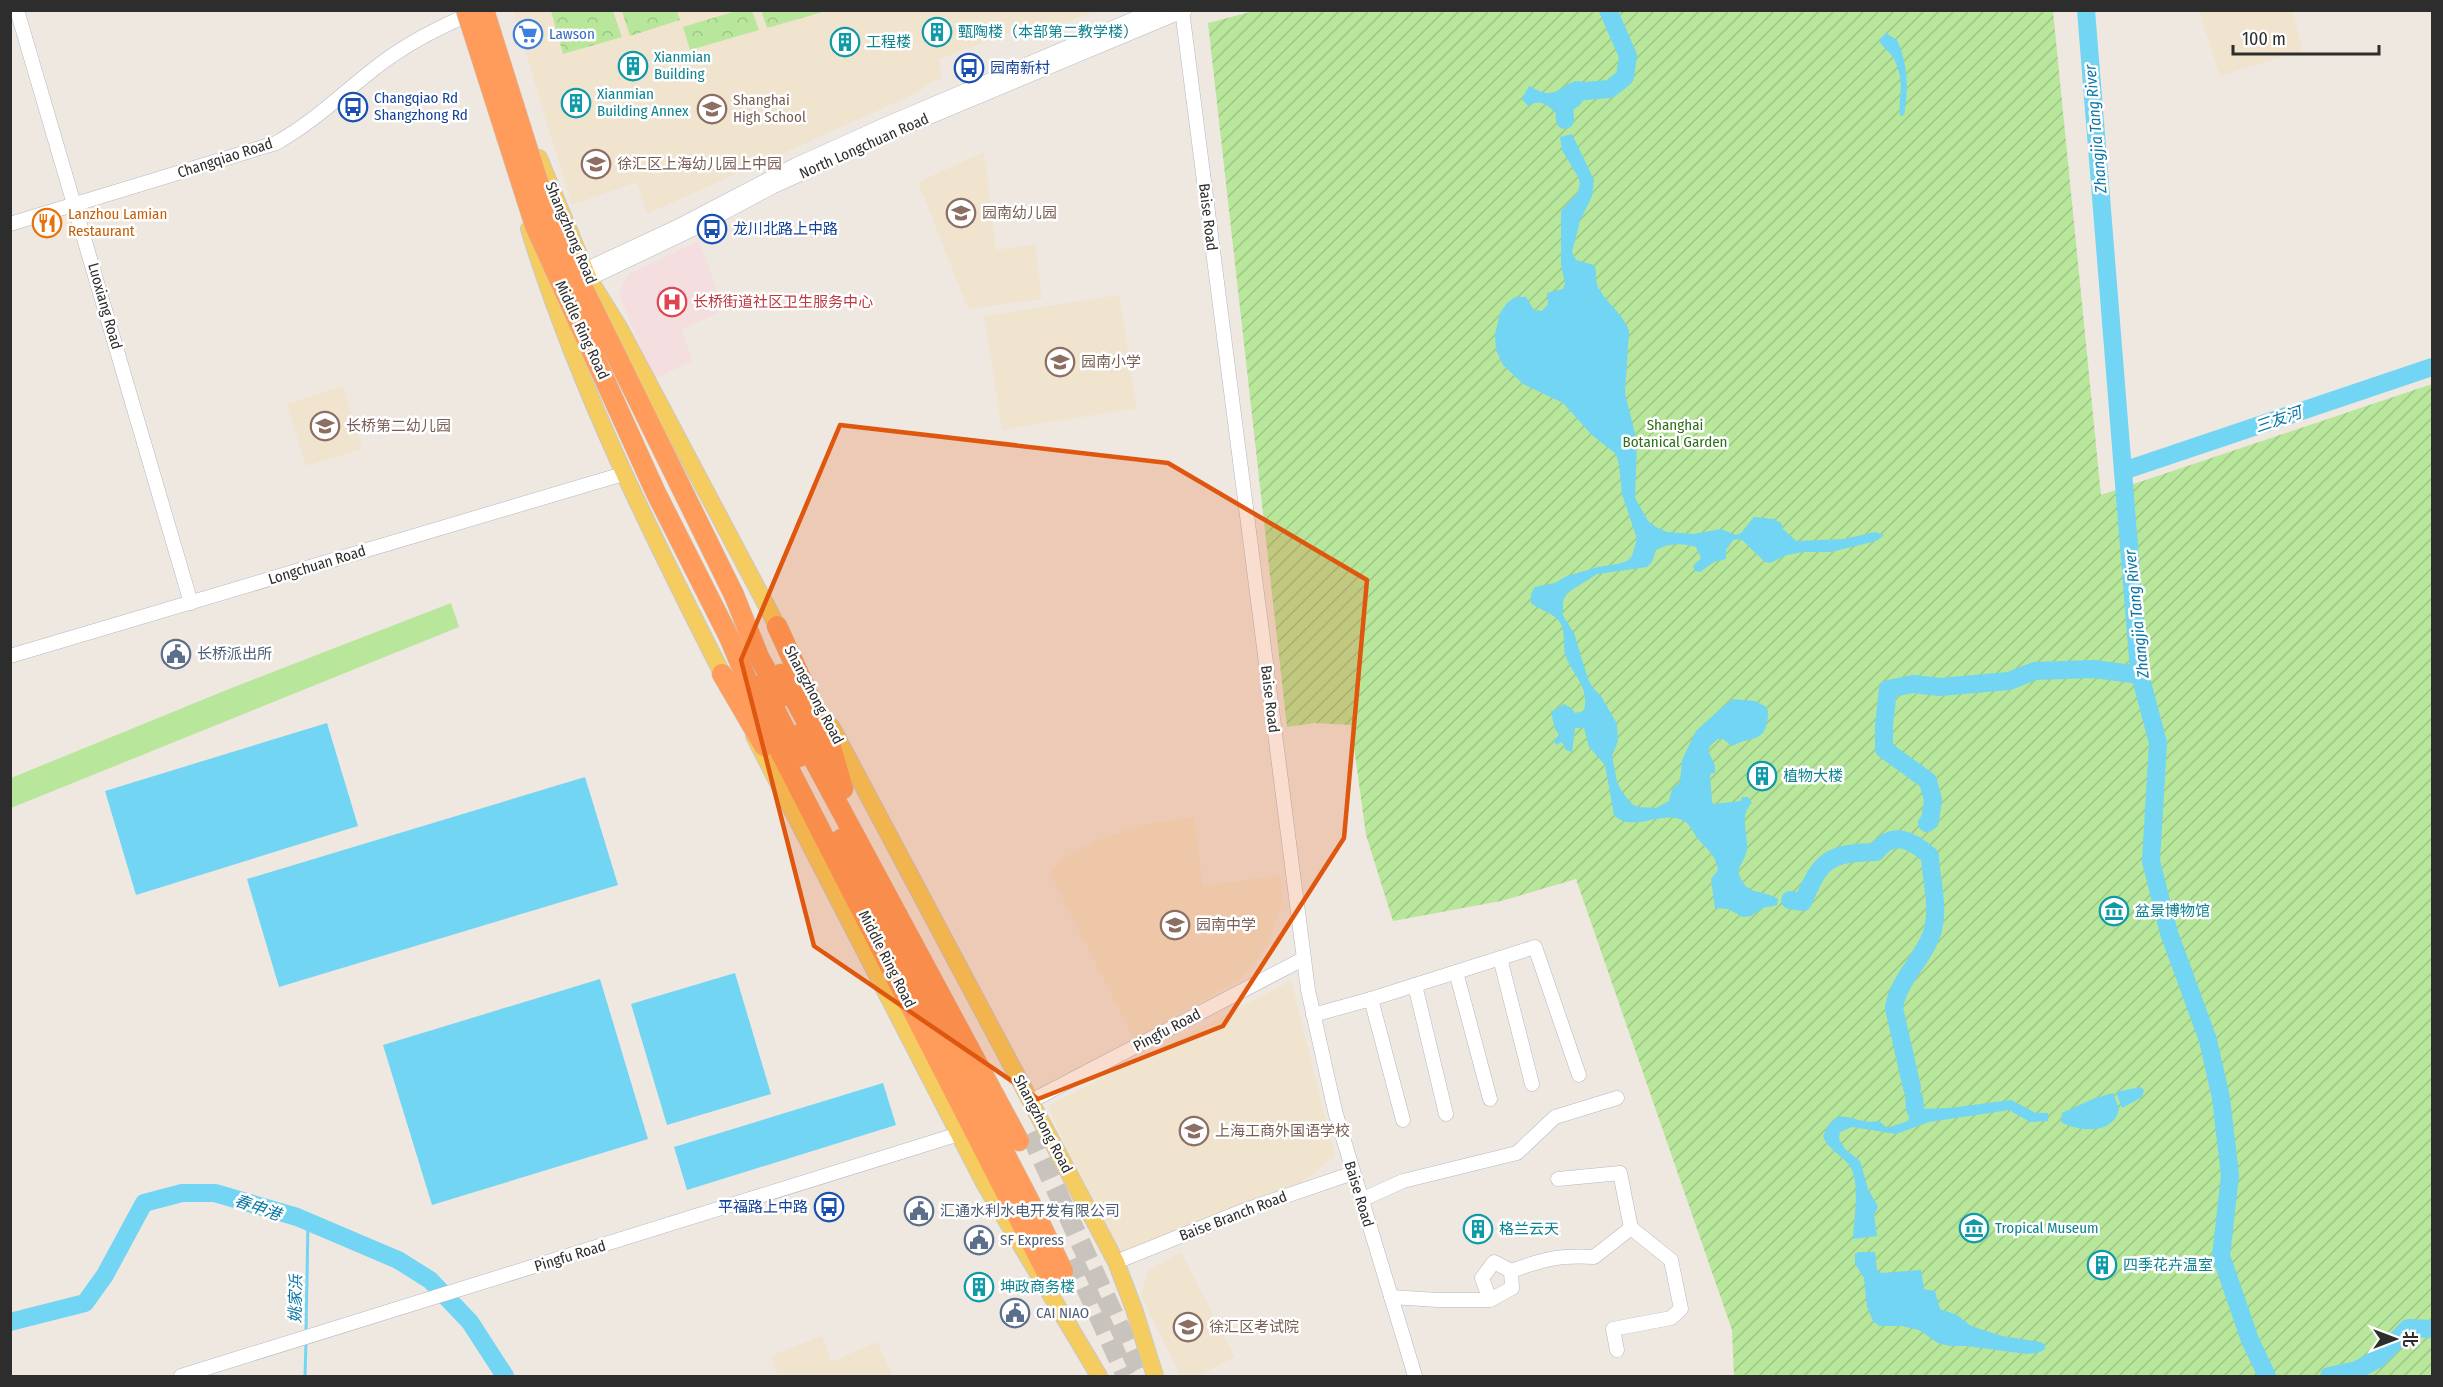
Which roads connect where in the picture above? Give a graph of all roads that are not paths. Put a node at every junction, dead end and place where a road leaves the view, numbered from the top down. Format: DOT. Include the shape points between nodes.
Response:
graph roads {
  1 [pos="17,10"];
  2 [pos="1155,10"];
  3 [pos="1183,11"];
  4 [pos="472,12"];
  5 [pos="74,204"];
  6 [pos="10,224"];
  7 [pos="587,274"];
  8 [pos="548,292"];
  9 [pos="623,474"];
  10 [pos="191,603"];
  11 [pos="777,626"];
  12 [pos="10,656"];
  13 [pos="722,674"];
  14 [pos="807,760"];
  15 [pos="843,789"];
  16 [pos="1303,958"];
  17 [pos="1500,958"];
  18 [pos="1456,972"];
  19 [pos="1415,985"];
  20 [pos="1371,999"];
  21 [pos="913,1010"];
  22 [pos="1313,1015"];
  23 [pos="1579,1075"];
  24 [pos="1532,1084"];
  25 [pos="1617,1098"];
  26 [pos="1490,1099"];
  27 [pos="1031,1101"];
  28 [pos="1446,1114"];
  29 [pos="1403,1120"];
  30 [pos="959,1134"];
  31 [pos="1353,1173"];
  32 [pos="1558,1179"];
  33 [pos="1361,1200"];
  34 [pos="1631,1228"];
  35 [pos="1116,1262"];
  36 [pos="1511,1271"];
  37 [pos="1391,1297"];
  38 [pos="1490,1300"];
  39 [pos="1617,1350"];
  40 [pos="181,1377"];
  41 [pos="1099,1377"];
  42 [pos="1155,1377"];
  43 [pos="1415,1377"];
  1 -- 5 [label="street, Luoxiang Road"];
  2 -- 7 [label="street, North Longchuan Road" via="806,160"];
  3 -- 7 [label="street, North Longchuan Road" via="891,133 693,229"];
  3 -- 16 [label="street, Baise Road"];
  4 -- 5 [label="street, Changqiao Road" via="399,51 276,143"];
  4 -- 7 [label="main road, Shangzhong Road" via="486,36"];
  4 -- 8 [label="main road"];
  4 -- 14 [label="highway, Middle Ring Road, bridge" via="551,223 734,595"];
  4 -- 14 [label="highway, Middle Ring Road, bridge" via="535,226 656,493 729,637"];
  5 -- 6 [label="street, Changqiao Road"];
  5 -- 10 [label="street, Luoxiang Road"];
  7 -- 8 [label="street, North Longchuan Road"];
  7 -- 11 [label="main road, Shangzhong Road"];
  8 -- 9 [label="main road"];
  9 -- 10 [label="street, Longchuan Road"];
  9 -- 13 [label="main road"];
  10 -- 12 [label="street, Longchuan Road"];
  11 -- 15 [label="highway" via="829,740"];
  11 -- 27 [label="main road, Shangzhong Road"];
  13 -- 21 [label="highway"];
  13 -- 30 [label="main road"];
  14 -- 15 [label="highway, Middle Ring Road"];
  14 -- 15 [label="highway, Middle Ring Road" via="1024,1137"];
  14 -- 21 [label="highway, Middle Ring Road"];
  14 -- 21 [label="highway, Middle Ring Road" via="1029,1200 1056,1275"];
  16 -- 22 [label="street, Baise Road"];
  16 -- 27 [label="street, Pingfu Road"];
  17 -- 18 [label="street"];
  17 -- 23 [label="street" via="1535,947"];
  17 -- 24 [label="street"];
  18 -- 19 [label="street"];
  18 -- 26 [label="street"];
  19 -- 20 [label="street"];
  19 -- 28 [label="street"];
  20 -- 22 [label="street"];
  20 -- 29 [label="street"];
  22 -- 31 [label="street, Baise Road"];
  25 -- 33 [label="street" via="1555,1116 1517,1153 1402,1181"];
  27 -- 35 [label="main road, Shangzhong Road"];
  30 -- 40 [label="street, Pingfu Road"];
  30 -- 41 [label="main road"];
  31 -- 33 [label="street, Baise Road"];
  31 -- 35 [label="street, Baise Branch Road" via="1245,1210"];
  32 -- 34 [label="street" via="1620,1173"];
  33 -- 37 [label="street, Baise Road"];
  34 -- 36 [label="street" via="1594,1257 1548,1258"];
  34 -- 39 [label="street" via="1671,1260 1681,1309 1671,1318 1613,1329"];
  35 -- 42 [label="main road, Shangzhong Road"];
  36 -- 38 [label="street" via="1512,1288"];
  36 -- 38 [label="street" via="1494,1262 1482,1278"];
  37 -- 38 [label="street"];
  37 -- 43 [label="street, Baise Road"];
}
